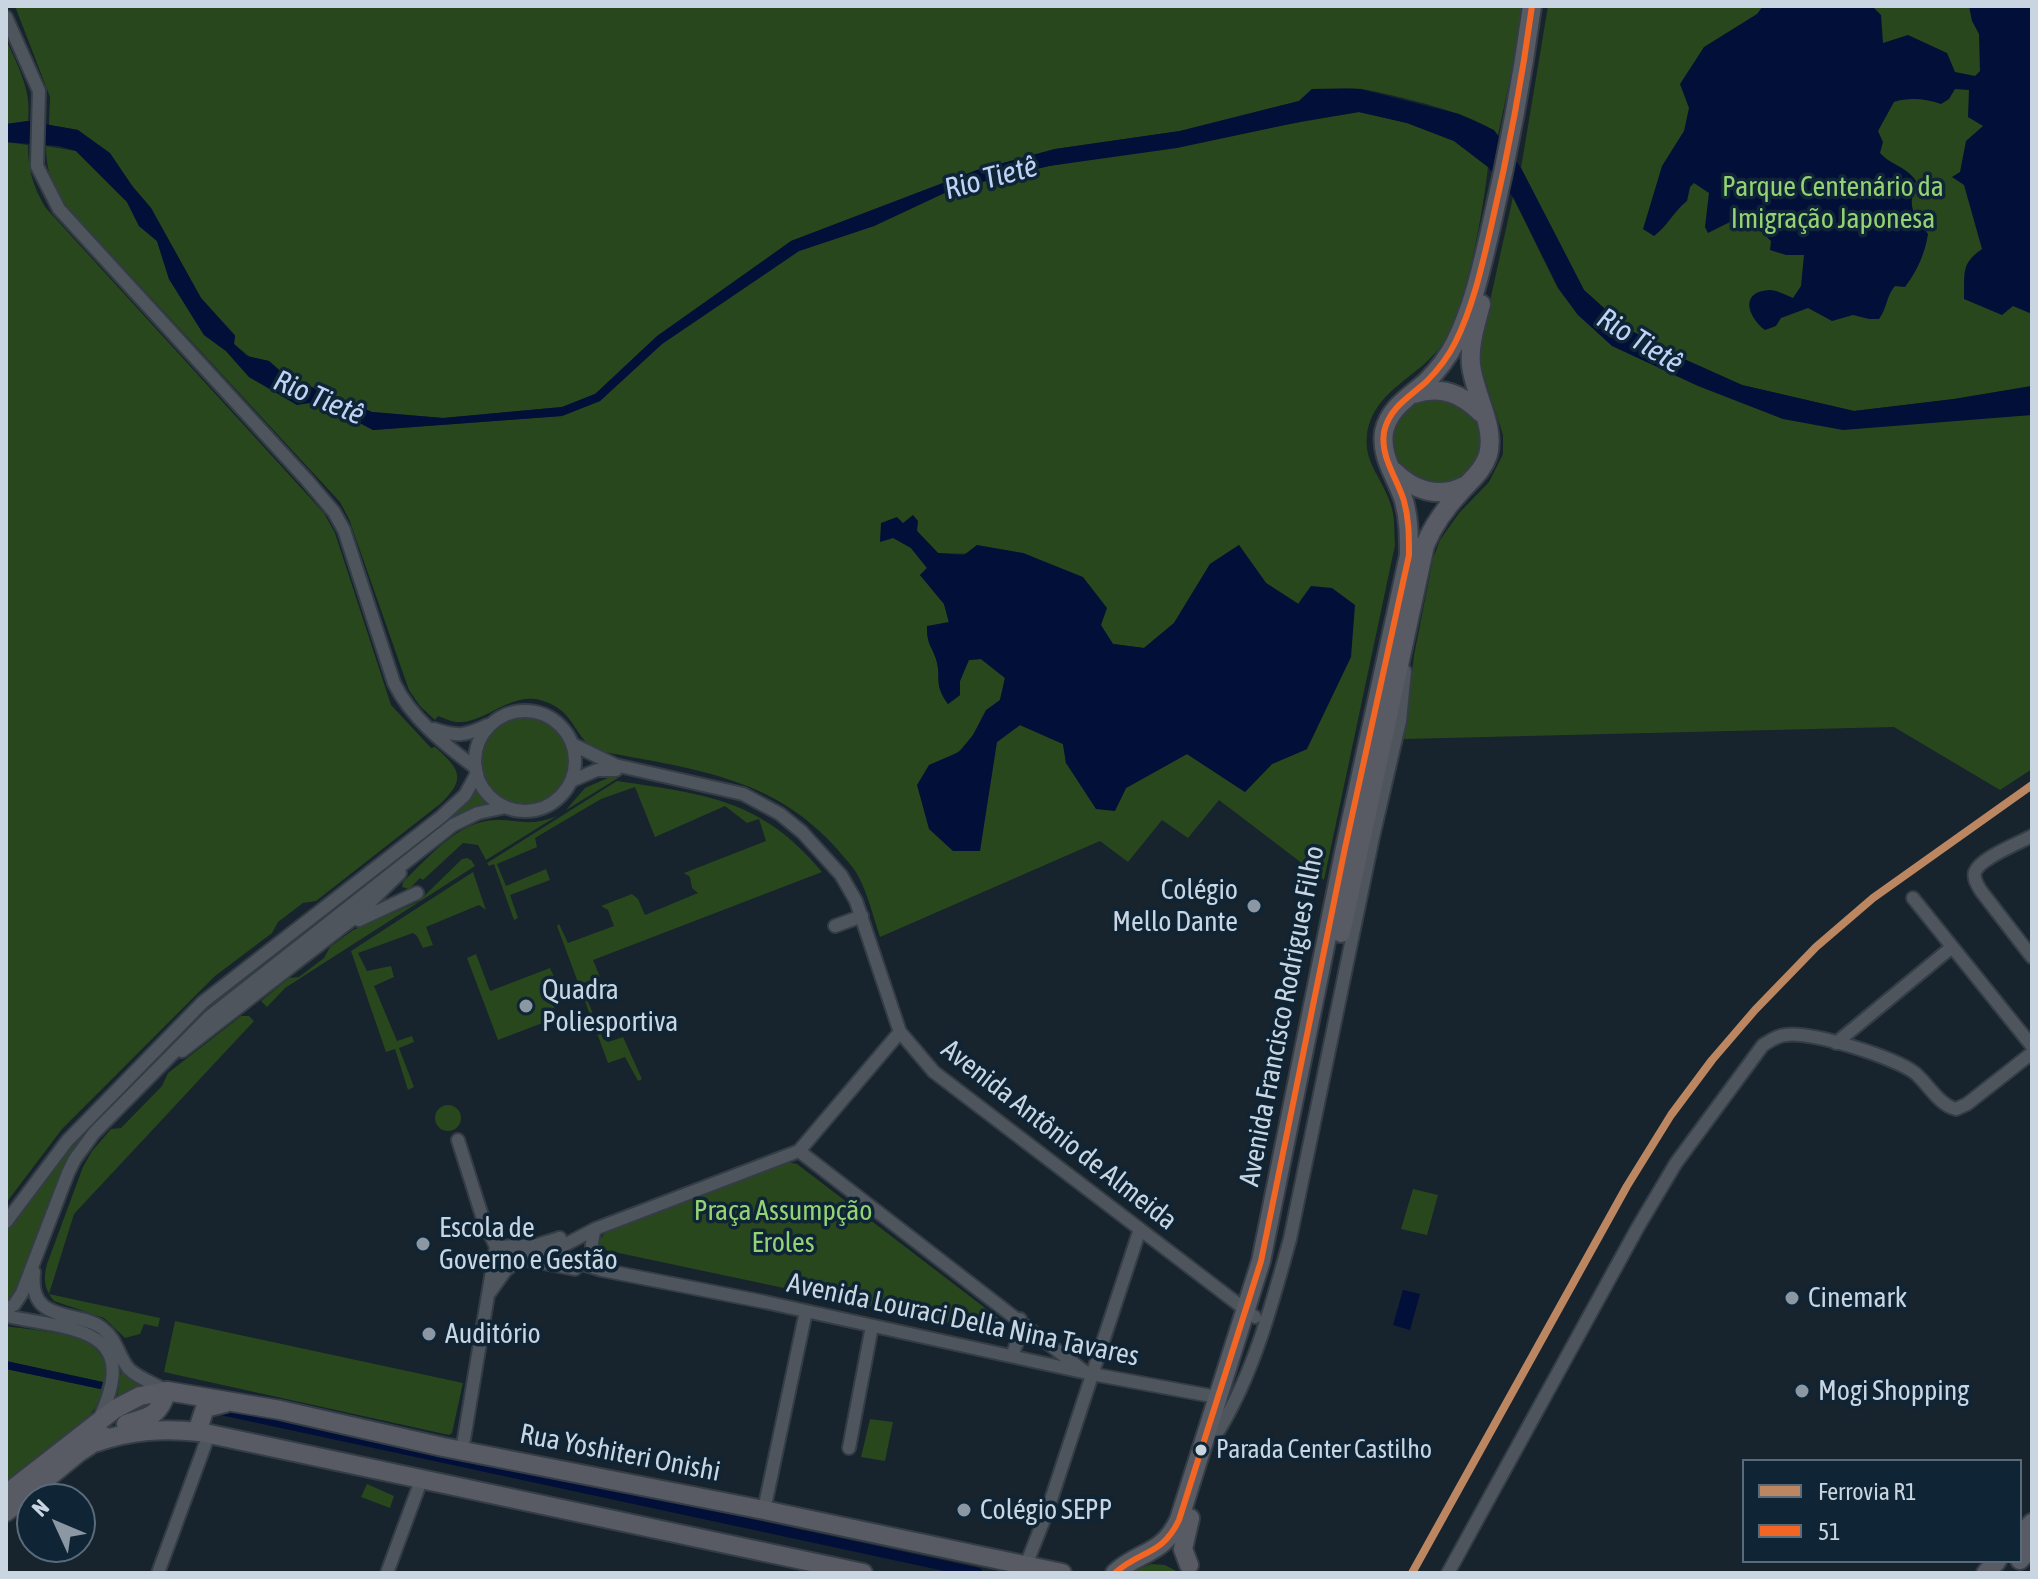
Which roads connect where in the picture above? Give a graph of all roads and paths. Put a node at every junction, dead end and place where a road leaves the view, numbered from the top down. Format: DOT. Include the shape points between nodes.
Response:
graph roads {
  1 [pos="1532,6"];
  2 [pos="1542,6"];
  3 [pos="6,17"];
  4 [pos="1517,126"];
  5 [pos="1499,209"];
  6 [pos="1411,395"];
  7 [pos="1483,415"];
  8 [pos="1392,470"];
  9 [pos="1470,482"];
  10 [pos="1420,569"];
  11 [pos="494,722"];
  12 [pos="430,728"];
  13 [pos="572,744"];
  14 [pos="631,770"];
  15 [pos="476,771"];
  16 [pos="571,781"];
  17 [pos="506,807"];
  18 [pos="2032,836"];
  19 [pos="420,850"];
  20 [pos="396,877"];
  21 [pos="1913,898"];
  22 [pos="862,916"];
  23 [pos="835,926"];
  24 [pos="335,933"];
  25 [pos="1952,947"];
  26 [pos="2032,957"];
  27 [pos="900,1032"];
  28 [pos="1836,1043"];
  29 [pos="2032,1046"];
  30 [pos="2032,1053"];
  31 [pos="151,1075"];
  32 [pos="458,1140"];
  33 [pos="799,1151"];
  34 [pos="6,1222"];
  35 [pos="595,1229"];
  36 [pos="1140,1229"];
  37 [pos="558,1243"];
  38 [pos="496,1250"];
  39 [pos="39,1254"];
  40 [pos="521,1257"];
  41 [pos="602,1270"];
  42 [pos="490,1292"];
  43 [pos="6,1309"];
  44 [pos="806,1311"];
  45 [pos="1250,1314"];
  46 [pos="6,1316"];
  47 [pos="1020,1319"];
  48 [pos="872,1326"];
  49 [pos="1012,1356"];
  50 [pos="1088,1373"];
  51 [pos="167,1391"];
  52 [pos="1217,1397"];
  53 [pos="235,1402"];
  54 [pos="98,1421"];
  55 [pos="1219,1430"];
  56 [pos="203,1433"];
  57 [pos="97,1442"];
  58 [pos="849,1448"];
  59 [pos="462,1451"];
  60 [pos="422,1478"];
  61 [pos="6,1494"];
  62 [pos="764,1510"];
  63 [pos="6,1512"];
  64 [pos="1146,1555"];
  65 [pos="1026,1565"];
  66 [pos="1193,1569"];
  67 [pos="158,1573"];
  68 [pos="387,1573"];
  69 [pos="863,1573"];
  70 [pos="1062,1573"];
  71 [pos="1115,1573"];
  72 [pos="1448,1573"];
  1 -- 4 [label="main road, Avenida Francisco Rodrigues Filho"];
  2 -- 4 [label="main road, Avenida Francisco Rodrigues Filho"];
  3 -- 12 [label="street" via="35,78 40,102 36,151 42,180 59,209 334,512 394,683 409,709"];
  4 -- 5 [label="main road, Avenida Francisco Rodrigues Filho"];
  5 -- 6 [label="main road, Avenida Francisco Rodrigues Filho" via="1455,344"];
  5 -- 7 [label="main road, Avenida Francisco Rodrigues Filho" via="1471,351"];
  6 -- 7 [label="main road" via="1450,392"];
  6 -- 8 [label="main road, Avenida Francisco Rodrigues Filho" via="1394,410 1384,434"];
  7 -- 9 [label="main road, Avenida Francisco Rodrigues Filho" via="1488,455"];
  8 -- 9 [label="main road" via="1423,490 1449,492"];
  8 -- 45 [label="main road, Avenida Francisco Rodrigues Filho" via="1408,516 1409,555"];
  9 -- 10 [label="main road, Avenida Francisco Rodrigues Filho" via="1437,519"];
  10 -- 45 [label="main road, Avenida Francisco Rodrigues Filho" via="1273,1258"];
  10 -- 55 [label="street" via="1400,721 1290,1239 1238,1398"];
  11 -- 12 [label="street, Avenida Antônio de Almeida" via="455,736"];
  11 -- 13 [label="street, Avenida Antônio de Almeida" via="532,711 557,722"];
  11 -- 15 [label="street" via="479,743"];
  12 -- 15 [label="street"];
  13 -- 14 [label="street, Avenida Antônio de Almeida"];
  13 -- 16 [label="street"];
  14 -- 16 [label="street, Avenida Antônio de Almeida" via="597,770"];
  14 -- 22 [label="street, Avenida Antônio de Almeida" via="725,788 763,803 823,854 841,875"];
  15 -- 17 [label="street" via="487,793"];
  15 -- 34 [label="street" via="465,795 441,817 203,1002 67,1141"];
  16 -- 17 [label="street, Avenida Antônio de Almeida" via="550,804 536,809"];
  17 -- 19 [label="street, Avenida Antônio de Almeida" via="464,818"];
  18 -- 26 [label="street" via="1983,861 1975,872 1975,882"];
  19 -- 20 [label="street"];
  19 -- 31 [label="street" via="220,1007"];
  20 -- 24 [label="street"];
  20 -- 24 [label="street" via="397,894 417,893"];
  21 -- 25 [label="street"];
  22 -- 23 [label="street"];
  22 -- 27 [label="street, Avenida Antônio de Almeida"];
  24 -- 31 [label="street"];
  25 -- 28 [label="street"];
  25 -- 29 [label="street"];
  27 -- 33 [label="street"];
  27 -- 36 [label="street, Avenida Antônio de Almeida" via="934,1072"];
  28 -- 30 [label="street" via="1903,1065 1956,1109"];
  28 -- 72 [label="street" via="1783,1035 1753,1055 1638,1227"];
  31 -- 39 [label="street" via="79,1152"];
  32 -- 38 [label="street"];
  33 -- 35 [label="street"];
  33 -- 47 [label="street"];
  35 -- 37 [label="street" via="583,1229"];
  35 -- 41 [label="street" via="591,1250"];
  36 -- 45 [label="street, Avenida Antônio de Almeida"];
  36 -- 50 [label="street"];
  37 -- 38 [label="street"];
  37 -- 40 [label="street"];
  37 -- 41 [label="street" via="563,1258"];
  38 -- 40 [label="street"];
  38 -- 42 [label="street"];
  39 -- 43 [label="street" via="19,1299"];
  39 -- 51 [label="street" via="34,1285 46,1307 100,1326 132,1371"];
  40 -- 41 [label="street"];
  40 -- 42 [label="street"];
  41 -- 44 [label="street, Avenida Louraci Della Nina Tavares"];
  42 -- 59 [label="street"];
  44 -- 48 [label="street, Avenida Louraci Della Nina Tavares"];
  44 -- 62 [label="street"];
  45 -- 52 [label="main road, Avenida Francisco Rodrigues Filho"];
  45 -- 55 [label="main road, Avenida Francisco Rodrigues Filho"];
  46 -- 54 [label="street" via="100,1340 113,1362 114,1378"];
  47 -- 49 [label="street"];
  47 -- 50 [label="street"];
  48 -- 49 [label="street, Avenida Louraci Della Nina Tavares"];
  48 -- 58 [label="street"];
  49 -- 50 [label="street, Avenida Louraci Della Nina Tavares"];
  50 -- 52 [label="street, Avenida Louraci Della Nina Tavares"];
  50 -- 65 [label="street"];
  51 -- 53 [label="main road, Rua Yoshiteri Onishi"];
  51 -- 54 [label="main road" via="131,1400"];
  51 -- 57 [label="main road" via="155,1414 122,1425"];
  52 -- 64 [label="main road, Avenida Francisco Rodrigues Filho" via="1179,1520 1162,1544"];
  53 -- 56 [label="main road" via="207,1406 199,1420"];
  53 -- 59 [label="main road, Rua Yoshiteri Onishi"];
  54 -- 61 [label="main road"];
  55 -- 66 [label="main road, Avenida Francisco Rodrigues Filho" via="1184,1536 1183,1549"];
  56 -- 57 [label="main road" via="138,1430"];
  56 -- 60 [label="main road"];
  56 -- 67 [label="street"];
  57 -- 63 [label="main road"];
  59 -- 62 [label="main road, Rua Yoshiteri Onishi"];
  60 -- 68 [label="street"];
  60 -- 69 [label="main road"];
  62 -- 65 [label="main road, Rua Yoshiteri Onishi"];
  64 -- 66 [label="main road, Avenida Francisco Rodrigues Filho" via="1176,1558"];
  64 -- 71 [label="main road, Avenida Francisco Rodrigues Filho"];
  65 -- 70 [label="main road, Rua Yoshiteri Onishi"];
}
